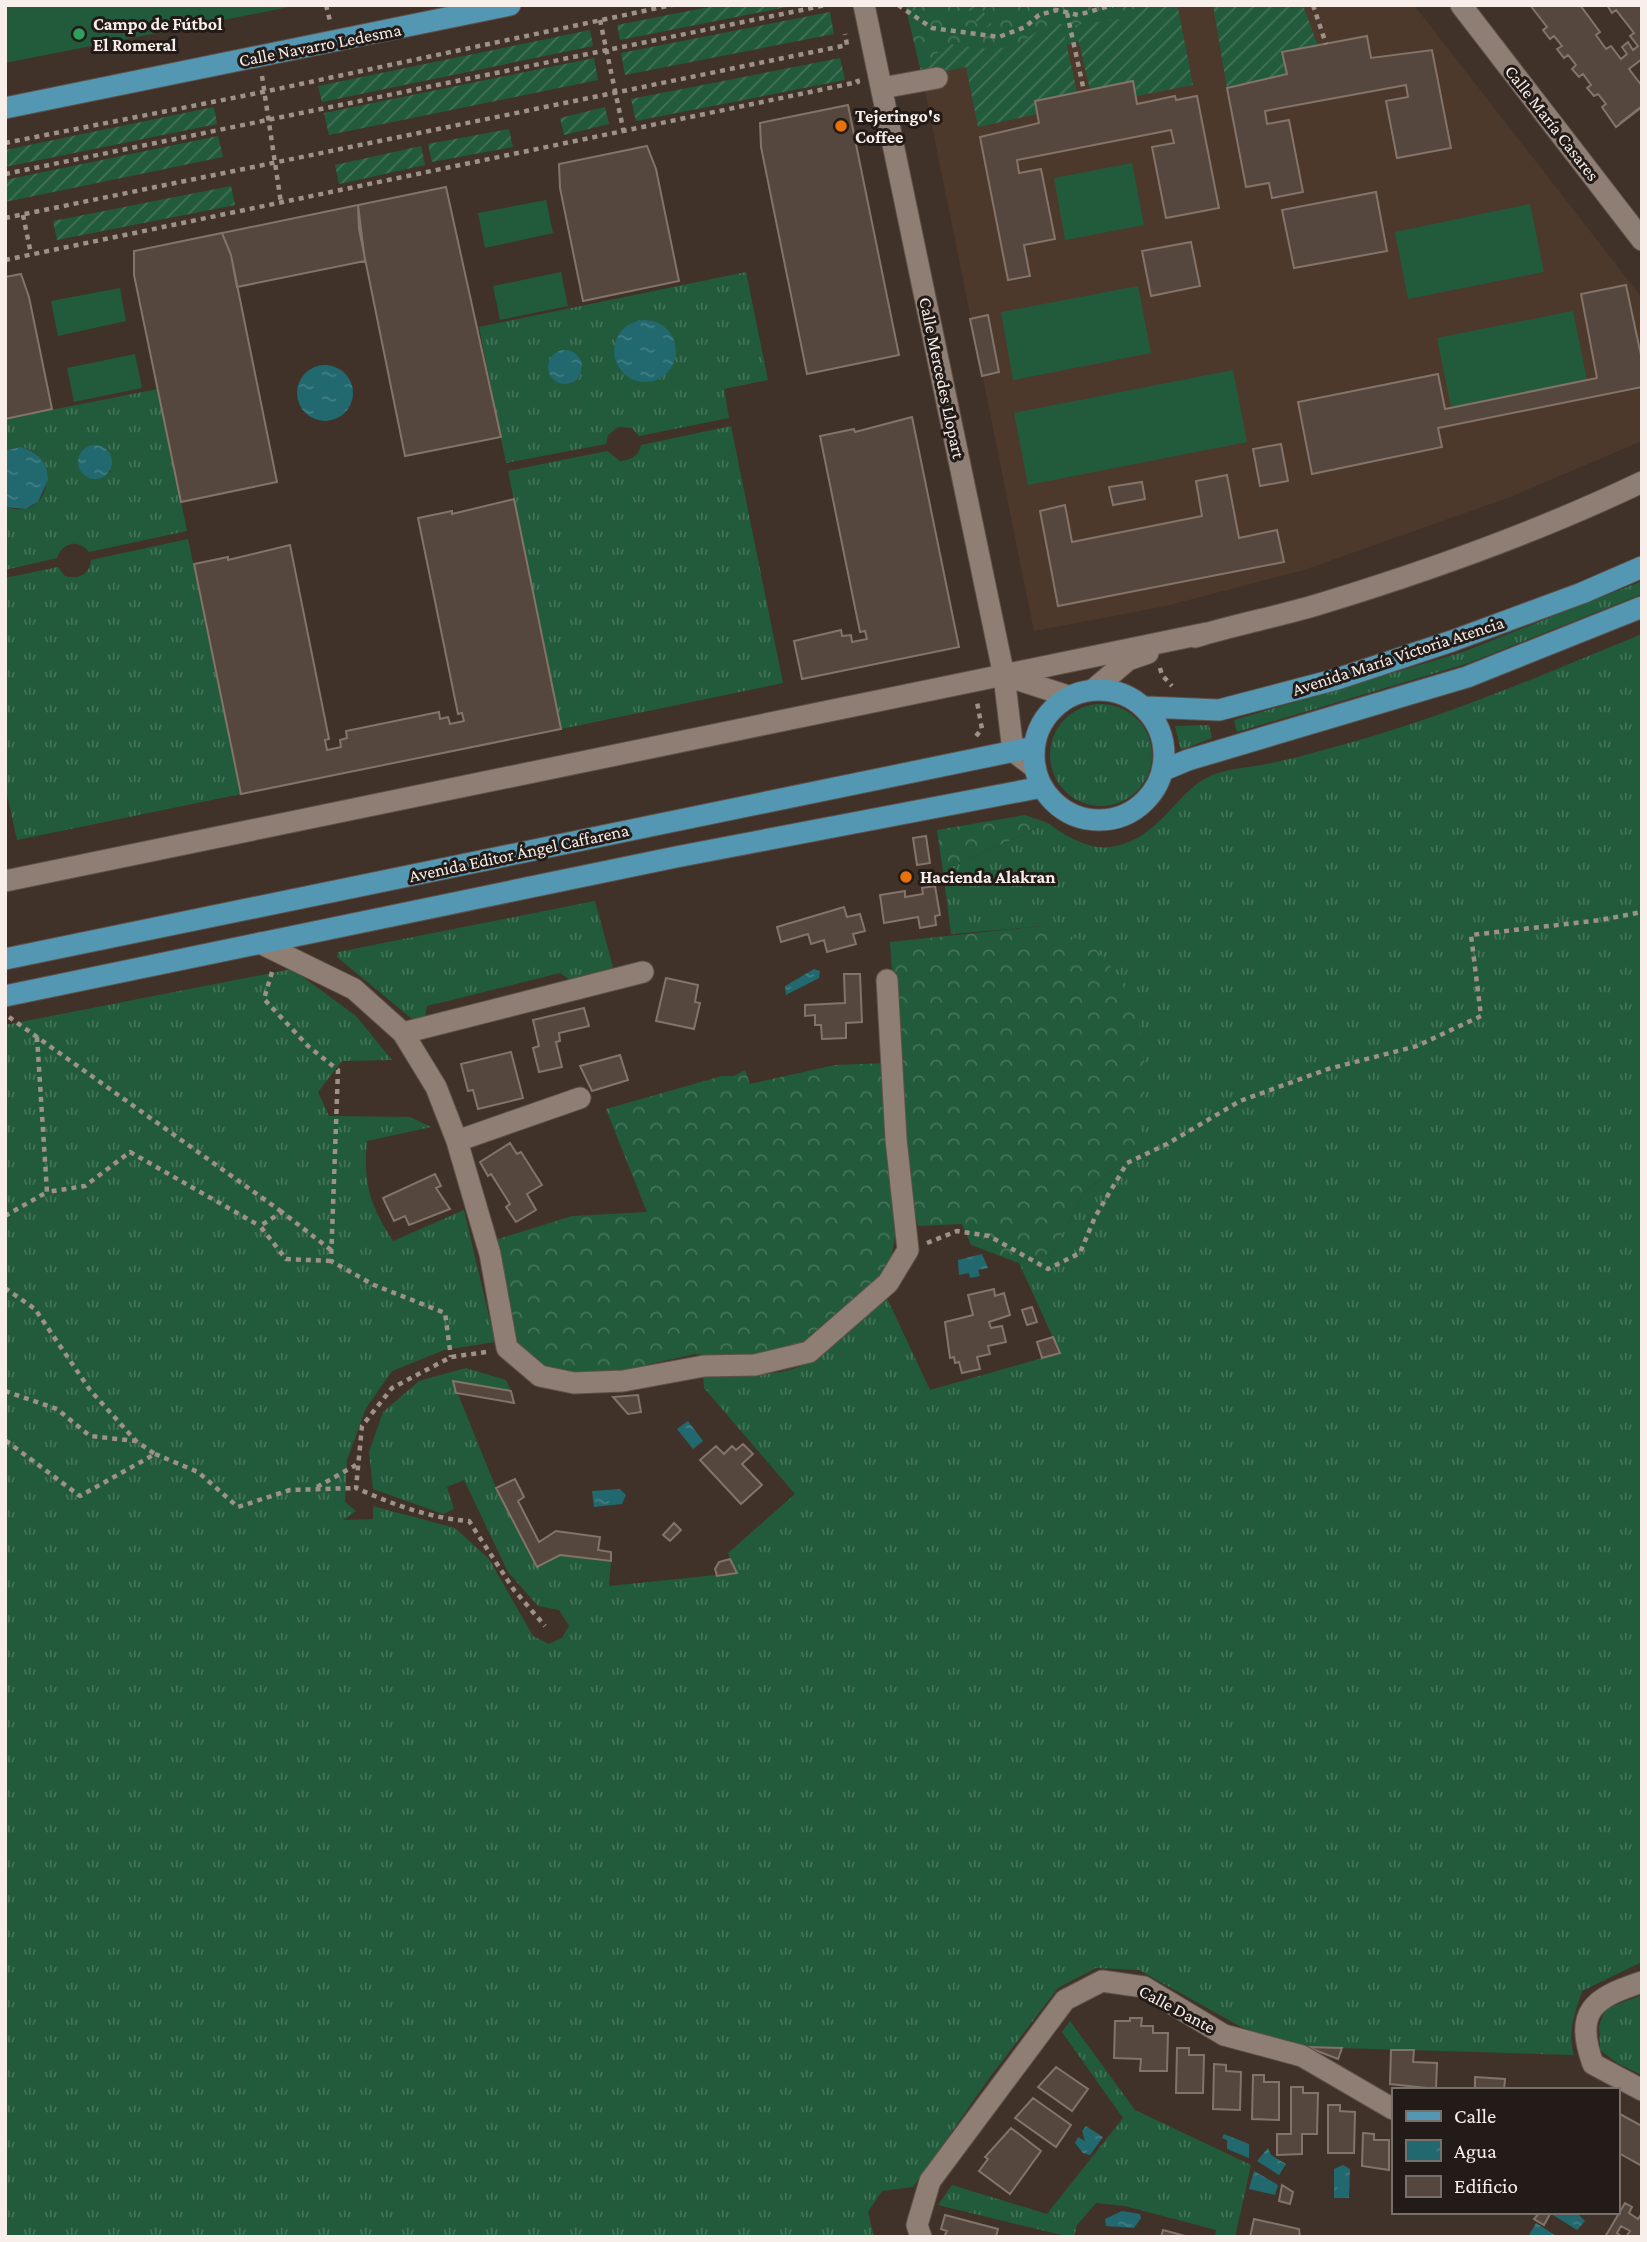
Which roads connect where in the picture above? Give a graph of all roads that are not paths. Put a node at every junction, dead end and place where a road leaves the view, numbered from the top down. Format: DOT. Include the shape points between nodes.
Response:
graph roads {
  1 [pos="510,5"];
  2 [pos="864,5"];
  3 [pos="1461,5"];
  4 [pos="936,78"];
  5 [pos="882,88"];
  6 [pos="5,108"];
  7 [pos="1642,240"];
  8 [pos="1642,482"];
  9 [pos="1642,567"];
  10 [pos="1642,607"];
  11 [pos="1207,633"];
  12 [pos="1004,676"];
  13 [pos="1094,689"];
  14 [pos="1068,696"];
  15 [pos="1146,707"];
  16 [pos="1031,764"];
  17 [pos="1164,770"];
  18 [pos="5,881"];
  19 [pos="260,943"];
  20 [pos="5,959"];
  21 [pos="643,972"];
  22 [pos="887,980"];
  23 [pos="5,996"];
  24 [pos="403,1033"];
  25 [pos="580,1098"];
  26 [pos="457,1141"];
  27 [pos="1642,1982"];
  28 [pos="1642,2090"];
  29 [pos="1392,2108"];
  30 [pos="921,2237"];
  1 -- 6 [label="main road, Calle Navarro Ledesma"];
  2 -- 5 [label="street, Calle Mercedes Llopart"];
  3 -- 7 [label="street, Calle María Casares"];
  4 -- 5 [label="street"];
  5 -- 12 [label="street, Calle Mercedes Llopart"];
  8 -- 11 [label="street" via="1437,565 1322,604"];
  9 -- 15 [label="main road, Avenida María Victoria Atencia" via="1478,632 1337,679 1219,710"];
  10 -- 17 [label="main road" via="1467,677"];
  11 -- 12 [label="street"];
  11 -- 13 [label="street" via="1128,660"];
  12 -- 14 [label="street"];
  12 -- 16 [label="street, Calle Mercedes Llopart"];
  12 -- 18 [label="street"];
  13 -- 14 [label="main road"];
  13 -- 15 [label="main road" via="1122,692"];
  14 -- 16 [label="main road" via="1044,717"];
  15 -- 17 [label="main road" via="1163,736"];
  16 -- 17 [label="main road" via="1054,803 1070,814 1109,820 1144,803"];
  16 -- 19 [label="main road, Avenida Editor Ángel Caffarena" via="676,857"];
  16 -- 20 [label="main road, Avenida Editor Ángel Caffarena"];
  19 -- 23 [label="main road, Avenida Editor Ángel Caffarena"];
  19 -- 24 [label="street" via="354,989"];
  21 -- 24 [label="street"];
  22 -- 26 [label="street" via="908,1250 888,1283 809,1352 755,1365 704,1366 623,1381 574,1383 540,1376 506,1348 491,1254"];
  24 -- 26 [label="street" via="436,1087"];
  25 -- 26 [label="street"];
  27 -- 28 [label="street" via="1602,1997 1585,2018 1585,2041 1593,2064"];
  29 -- 30 [label="street, Calle Dante" via="1302,2056 1224,2035 1144,1987 1102,1980 1065,2000 930,2181 917,2225"];
}
